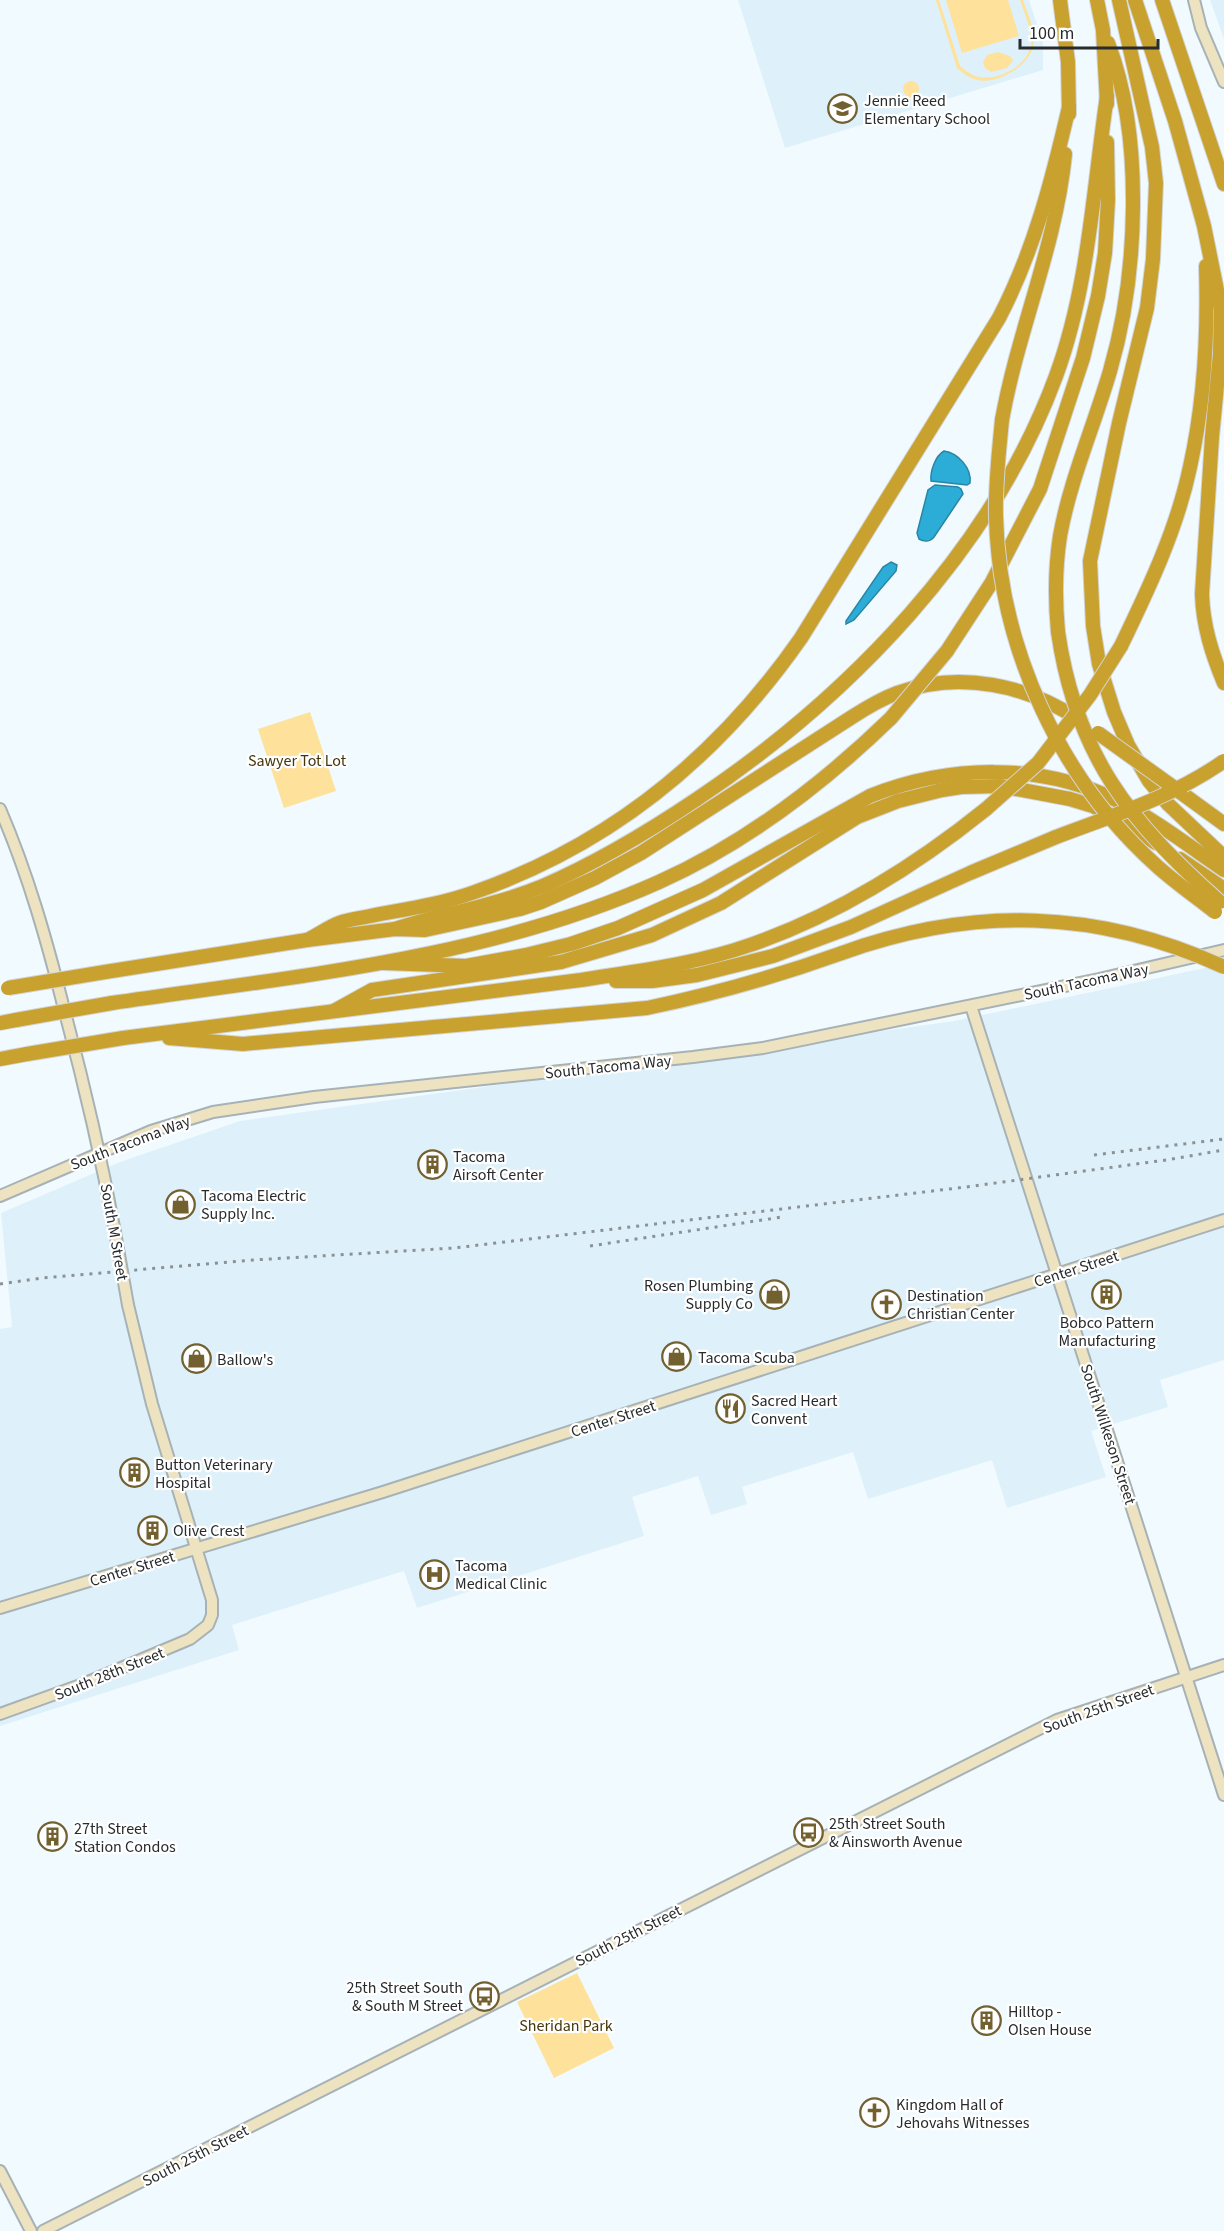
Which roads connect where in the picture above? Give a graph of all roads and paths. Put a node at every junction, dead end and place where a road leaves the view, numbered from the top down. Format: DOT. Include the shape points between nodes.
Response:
graph roads {
  1 [pos="1060,0"];
  2 [pos="1097,0"];
  3 [pos="1119,0"];
  4 [pos="1135,0"];
  5 [pos="1162,0"];
  6 [pos="1194,0"];
  7 [pos="1102,30"];
  8 [pos="1224,82"];
  9 [pos="1107,96"];
  10 [pos="1069,107"];
  11 [pos="1218,167"];
  12 [pos="1224,183"];
  13 [pos="1224,192"];
  14 [pos="1204,226"];
  15 [pos="1224,683"];
  16 [pos="1224,761"];
  17 [pos="0,809"];
  18 [pos="1224,825"];
  19 [pos="1224,857"];
  20 [pos="1224,870"];
  21 [pos="1224,889"];
  22 [pos="1224,906"];
  23 [pos="1224,918"];
  24 [pos="395,929"];
  25 [pos="307,940"];
  26 [pos="1224,950"];
  27 [pos="383,963"];
  28 [pos="1224,967"];
  29 [pos="581,980"];
  30 [pos="4,989"];
  31 [pos="970,1006"];
  32 [pos="334,1011"];
  33 [pos="0,1023"];
  34 [pos="137,1036"];
  35 [pos="0,1059"];
  36 [pos="100,1152"];
  37 [pos="0,1196"];
  38 [pos="1224,1220"];
  39 [pos="1057,1274"];
  40 [pos="196,1549"];
  41 [pos="0,1608"];
  42 [pos="210,1621"];
  43 [pos="1224,1665"];
  44 [pos="1186,1677"];
  45 [pos="0,1714"];
  46 [pos="1224,1795"];
  47 [pos="0,2170"];
  48 [pos="31,2231"];
  49 [pos="43,2231"];
  1 -- 10 [label="highway"];
  2 -- 7 [label="highway"];
  3 -- 19 [label="highway" via="1152,147 1154,249 1147,308 1090,561 1093,626 1099,664 1128,745 1168,804"];
  4 -- 14 [label="highway"];
  5 -- 11 [label="highway"];
  6 -- 8 [label="street" via="1201,28"];
  7 -- 9 [label="highway"];
  7 -- 22 [label="highway, bridge" via="1117,68 1127,129 1132,225 1116,348 1060,537 1055,600 1058,632 1069,691 1084,732 1113,787 1151,835"];
  9 -- 24 [label="highway" via="1085,267 1056,375 1008,480 934,586 795,727 630,843 540,887"];
  9 -- 27 [label="highway, bridge" via="1105,254 1083,358 1040,489 993,582 947,651 891,718 851,757 812,790 730,844 660,881 590,910 467,946"];
  10 -- 23 [label="highway, bridge" via="1057,214 1010,378 1002,420 996,516 1002,582 1014,632 1037,697 1087,786 1158,866"];
  10 -- 25 [label="highway" via="1035,235 999,318 801,638 737,719 648,801 582,844 470,894 340,922"];
  11 -- 12 [label="highway"];
  11 -- 13 [label="highway"];
  14 -- 15 [label="highway" via="1221,310 1203,563 1203,616"];
  14 -- 29 [label="highway, bridge" via="1205,324 1198,423 1190,468 1163,552 1121,646 1038,763 939,847 800,927 748,946"];
  16 -- 29 [label="highway, bridge" via="1164,796 773,956 697,975 652,981"];
  17 -- 36 [label="street, South M Street" via="47,944"];
  18 -- 24 [label="highway, bridge" via="1063,708 1006,686 924,686 875,703 659,842 586,882 520,909 425,930"];
  20 -- 27 [label="highway" via="1163,829 1096,792 1020,773 973,772 901,784 870,796 703,890 654,914 582,940 466,966"];
  21 -- 32 [label="highway" via="1145,835 1093,806 1022,788 961,787 898,801 857,817 721,903 652,935 561,962 372,990"];
  24 -- 25 [label="highway"];
  25 -- 30 [label="highway, bridge"];
  26 -- 31 [label="street, South Tacoma Way"];
  27 -- 33 [label="highway, bridge"];
  28 -- 34 [label="highway, bridge" via="1146,937 1054,921 990,920 871,943 716,993 646,1008 243,1044"];
  29 -- 32 [label="highway"];
  31 -- 36 [label="street, South Tacoma Way" via="764,1048 693,1058 250,1105 178,1122"];
  31 -- 39 [label="street, South Wilkeson Street"];
  32 -- 34 [label="highway"];
  34 -- 35 [label="highway, bridge"];
  36 -- 37 [label="street, South Tacoma Way"];
  36 -- 40 [label="street, South M Street, bridge" via="128,1305 152,1404"];
  38 -- 39 [label="street, Center Street"];
  39 -- 40 [label="street, Center Street"];
  39 -- 44 [label="street, South Wilkeson Street"];
  40 -- 41 [label="street, Center Street"];
  40 -- 42 [label="street, South M Street" via="212,1600"];
  42 -- 45 [label="street, South 28th Street" via="201,1633 169,1649"];
  43 -- 44 [label="street, South 25th Street"];
  44 -- 46 [label="street, South Wilkeson Street"];
  44 -- 49 [label="street, South 25th Street" via="1046,1725"];
  47 -- 48 [label="street"];
}
